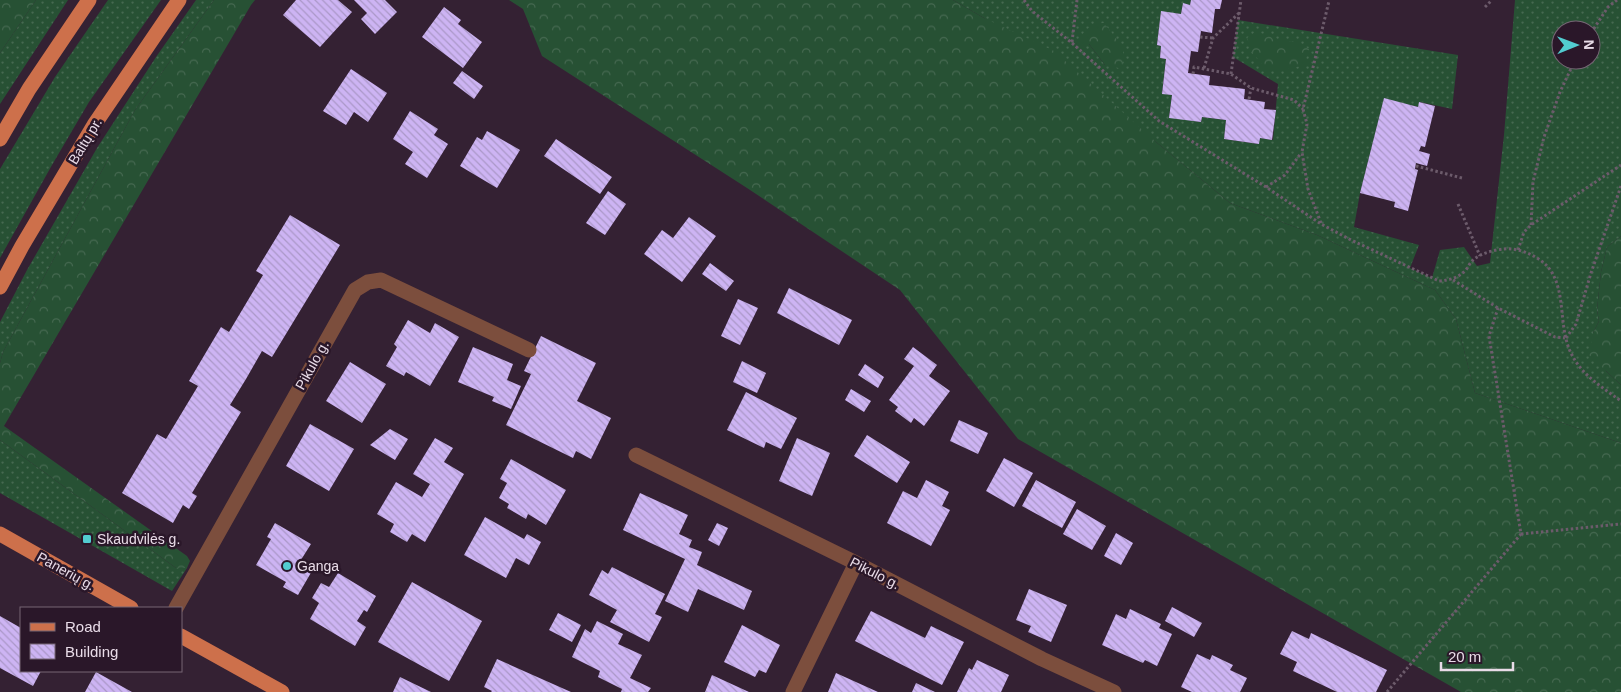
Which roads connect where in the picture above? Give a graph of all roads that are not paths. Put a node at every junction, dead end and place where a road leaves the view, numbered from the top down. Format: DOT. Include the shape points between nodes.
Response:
graph roads {
  1 [pos="89,0"];
  2 [pos="179,0"];
  3 [pos="0,139"];
  4 [pos="0,287"];
  5 [pos="529,350"];
  6 [pos="636,455"];
  7 [pos="0,534"];
  8 [pos="856,563"];
  9 [pos="129,607"];
  10 [pos="177,607"];
  11 [pos="182,637"];
  12 [pos="282,692"];
  13 [pos="793,692"];
  14 [pos="1114,692"];
  1 -- 3 [label="main road" via="29,89"];
  2 -- 4 [label="main road, Baltų pr." via="94,125"];
  5 -- 10 [label="street, Pikulo g." via="380,280 368,282 355,290"];
  6 -- 8 [label="street, Pikulo g."];
  7 -- 9 [label="main road, Panerių g."];
  8 -- 13 [label="street"];
  8 -- 14 [label="street, Pikulo g." via="1042,659"];
  11 -- 12 [label="main road"];
}
